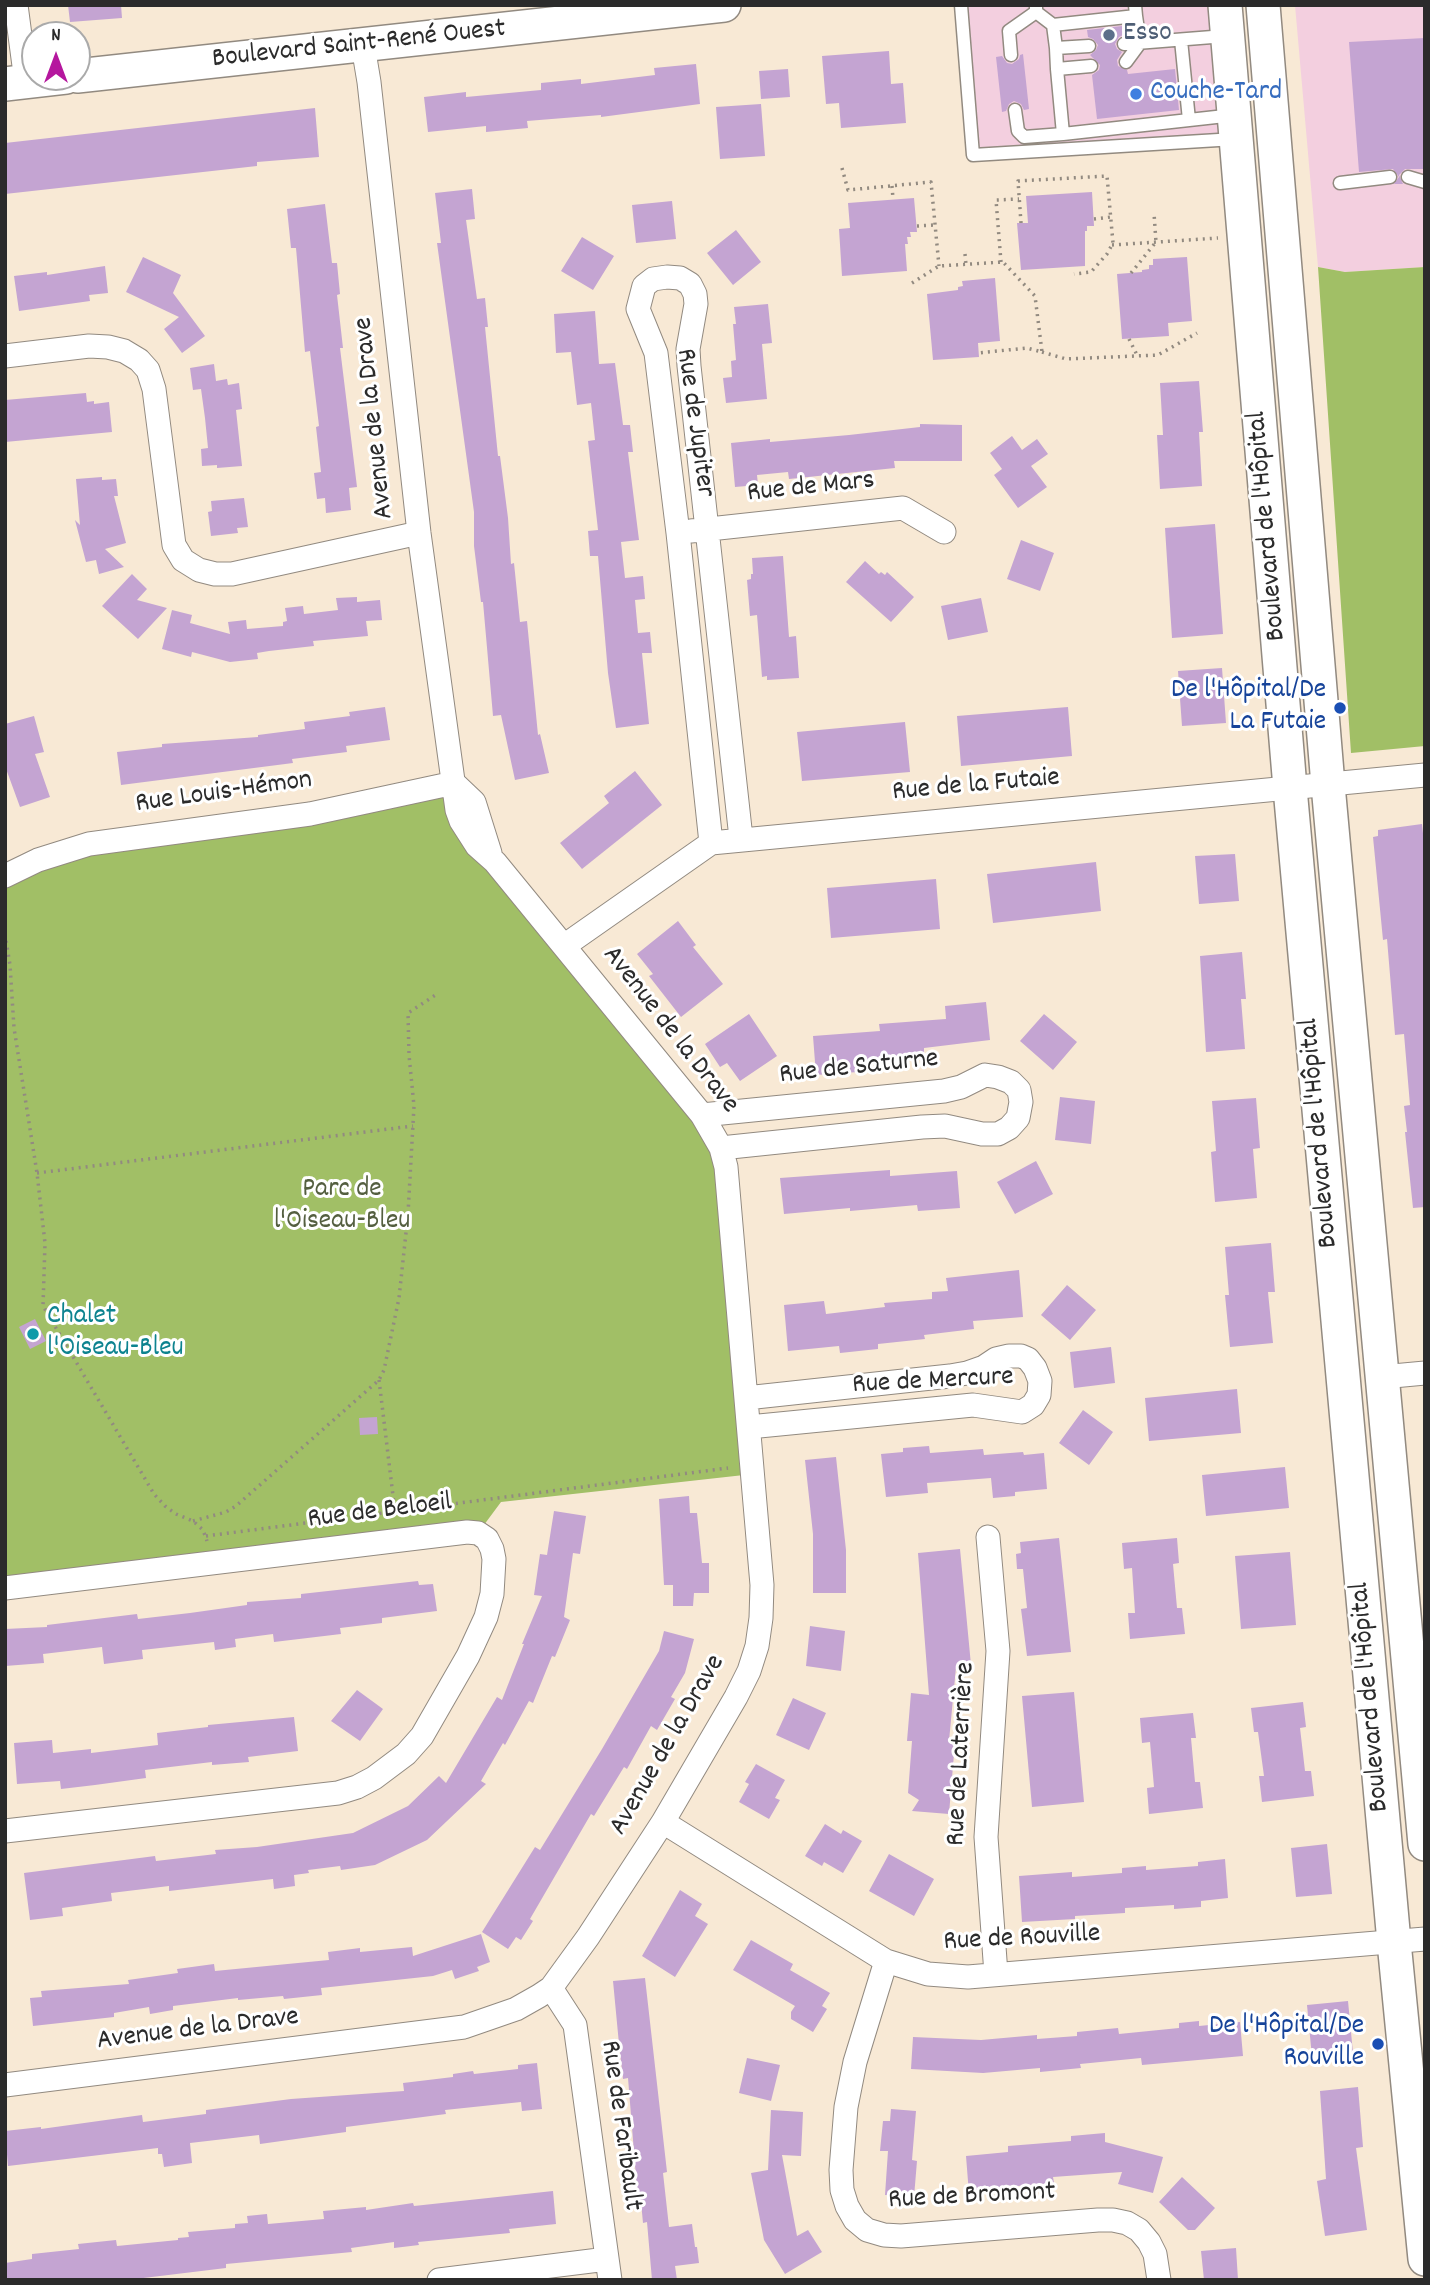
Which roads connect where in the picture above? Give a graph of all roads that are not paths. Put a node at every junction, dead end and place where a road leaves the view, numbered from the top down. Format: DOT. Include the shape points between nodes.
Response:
graph roads {
  1 [pos="16,5"];
  2 [pos="724,5"];
  3 [pos="961,5"];
  4 [pos="1263,5"];
  5 [pos="1036,8"];
  6 [pos="1136,11"];
  7 [pos="1226,20"];
  8 [pos="1053,25"];
  9 [pos="1181,40"];
  10 [pos="1140,43"];
  11 [pos="1124,44"];
  12 [pos="363,46"];
  13 [pos="1089,46"];
  14 [pos="1056,48"];
  15 [pos="1011,55"];
  16 [pos="1126,62"];
  17 [pos="1091,66"];
  18 [pos="1057,69"];
  19 [pos="91,75"];
  20 [pos="16,82"];
  21 [pos="1015,110"];
  22 [pos="1189,120"];
  23 [pos="1236,127"];
  24 [pos="1063,134"];
  25 [pos="1390,177"];
  26 [pos="1408,177"];
  27 [pos="1425,181"];
  28 [pos="1340,183"];
  29 [pos="5,356"];
  30 [pos="707,530"];
  31 [pos="944,532"];
  32 [pos="419,533"];
  33 [pos="678,533"];
  34 [pos="1425,775"];
  35 [pos="454,783"];
  36 [pos="1328,785"];
  37 [pos="1290,788"];
  38 [pos="741,838"];
  39 [pos="711,843"];
  40 [pos="8,869"];
  41 [pos="564,946"];
  42 [pos="702,1115"];
  43 [pos="721,1148"];
  44 [pos="1425,1373"];
  45 [pos="1382,1377"];
  46 [pos="746,1398"];
  47 [pos="749,1427"];
  48 [pos="988,1537"];
  49 [pos="5,1588"];
  50 [pos="663,1822"];
  51 [pos="5,1831"];
  52 [pos="1425,1844"];
  53 [pos="1409,1941"];
  54 [pos="886,1961"];
  55 [pos="996,1974"];
  56 [pos="551,1988"];
  57 [pos="6,2080"];
  58 [pos="1425,2259"];
  59 [pos="608,2269"];
  60 [pos="439,2280"];
  61 [pos="1159,2280"];
  1 -- 20 [label="street"];
  2 -- 12 [label="main road, Boulevard Saint-René Ouest"];
  3 -- 23 [label="lane" via="973,155"];
  4 -- 36 [label="main road, Boulevard de l'Hôpital"];
  5 -- 8 [label="lane"];
  5 -- 15 [label="lane" via="1009,31"];
  6 -- 8 [label="lane"];
  6 -- 10 [label="lane"];
  7 -- 9 [label="lane"];
  7 -- 23 [label="main road, Boulevard de l'Hôpital"];
  8 -- 14 [label="lane"];
  9 -- 10 [label="lane"];
  9 -- 22 [label="lane"];
  10 -- 11 [label="lane"];
  10 -- 16 [label="lane"];
  12 -- 19 [label="main road, Boulevard Saint-René Ouest"];
  12 -- 32 [label="street, Avenue de la Drave"];
  13 -- 14 [label="lane"];
  14 -- 18 [label="lane"];
  17 -- 18 [label="lane"];
  18 -- 24 [label="lane"];
  21 -- 24 [label="lane" via="1018,131 1024,137"];
  22 -- 23 [label="lane"];
  22 -- 24 [label="lane"];
  23 -- 37 [label="main road, Boulevard de l'Hôpital"];
  25 -- 28 [label="lane"];
  26 -- 27 [label="lane"];
  29 -- 32 [label="street" via="89,346 124,351 139,360 154,389 174,545 183,559 199,570 232,574"];
  30 -- 31 [label="street, Rue de Mars" via="903,508"];
  30 -- 33 [label="street, Rue de Mars"];
  30 -- 33 [label="street, Rue de Jupiter" via="688,349 695,294 690,284 667,277 644,286 638,309 656,353"];
  30 -- 38 [label="street, Rue de Jupiter"];
  32 -- 35 [label="street, Avenue de la Drave"];
  33 -- 39 [label="street, Rue de Jupiter"];
  34 -- 36 [label="street, Rue de la Futaie"];
  35 -- 40 [label="street, Rue Louis-Hémon" via="310,814 89,844"];
  35 -- 41 [label="street, Avenue de la Drave" via="461,821 477,846"];
  36 -- 37 [label="street, Rue de la Futaie"];
  36 -- 45 [label="main road, Boulevard de l'Hôpital"];
  37 -- 38 [label="street, Rue de la Futaie"];
  37 -- 53 [label="main road, Boulevard de l'Hôpital"];
  38 -- 39 [label="street, Rue de la Futaie"];
  39 -- 41 [label="street, Rue de la Futaie"];
  41 -- 42 [label="street, Avenue de la Drave"];
  42 -- 43 [label="street, Avenue de la Drave"];
  42 -- 43 [label="street, Rue de Saturne" via="944,1091 985,1075 1011,1082 1019,1090 1018,1118 998,1134 922,1127"];
  43 -- 46 [label="street, Avenue de la Drave"];
  44 -- 45 [label="street"];
  45 -- 52 [label="main road, Boulevard de l'Hôpital"];
  46 -- 47 [label="street, Avenue de la Drave"];
  46 -- 47 [label="street, Rue de Mercure" via="950,1376 1009,1356 1028,1359 1040,1381 1039,1395 1022,1412 973,1405"];
  47 -- 50 [label="street, Avenue de la Drave" via="762,1585 757,1646 736,1697"];
  48 -- 55 [label="street, Rue de Laterrière" via="998,1651 986,1824"];
  49 -- 51 [label="street, Rue de Beloeil" via="467,1532 487,1539 494,1576 477,1638 422,1736 391,1767 356,1787 338,1793"];
  50 -- 54 [label="street, Rue de Rouville"];
  50 -- 56 [label="street, Avenue de la Drave"];
  53 -- 55 [label="street, Rue de Rouville"];
  53 -- 58 [label="main road, Boulevard de l'Hôpital"];
  54 -- 55 [label="street, Rue de Rouville" via="928,1974"];
  54 -- 61 [label="street, Rue de Bromont" via="846,2108 842,2190 855,2220 867,2230 901,2236 1113,2220 1139,2230 1149,2242"];
  56 -- 57 [label="street, Avenue de la Drave" via="516,2009 464,2027"];
  56 -- 59 [label="street, Rue de Faribault" via="575,2025"];
  59 -- 60 [label="street"];
}
